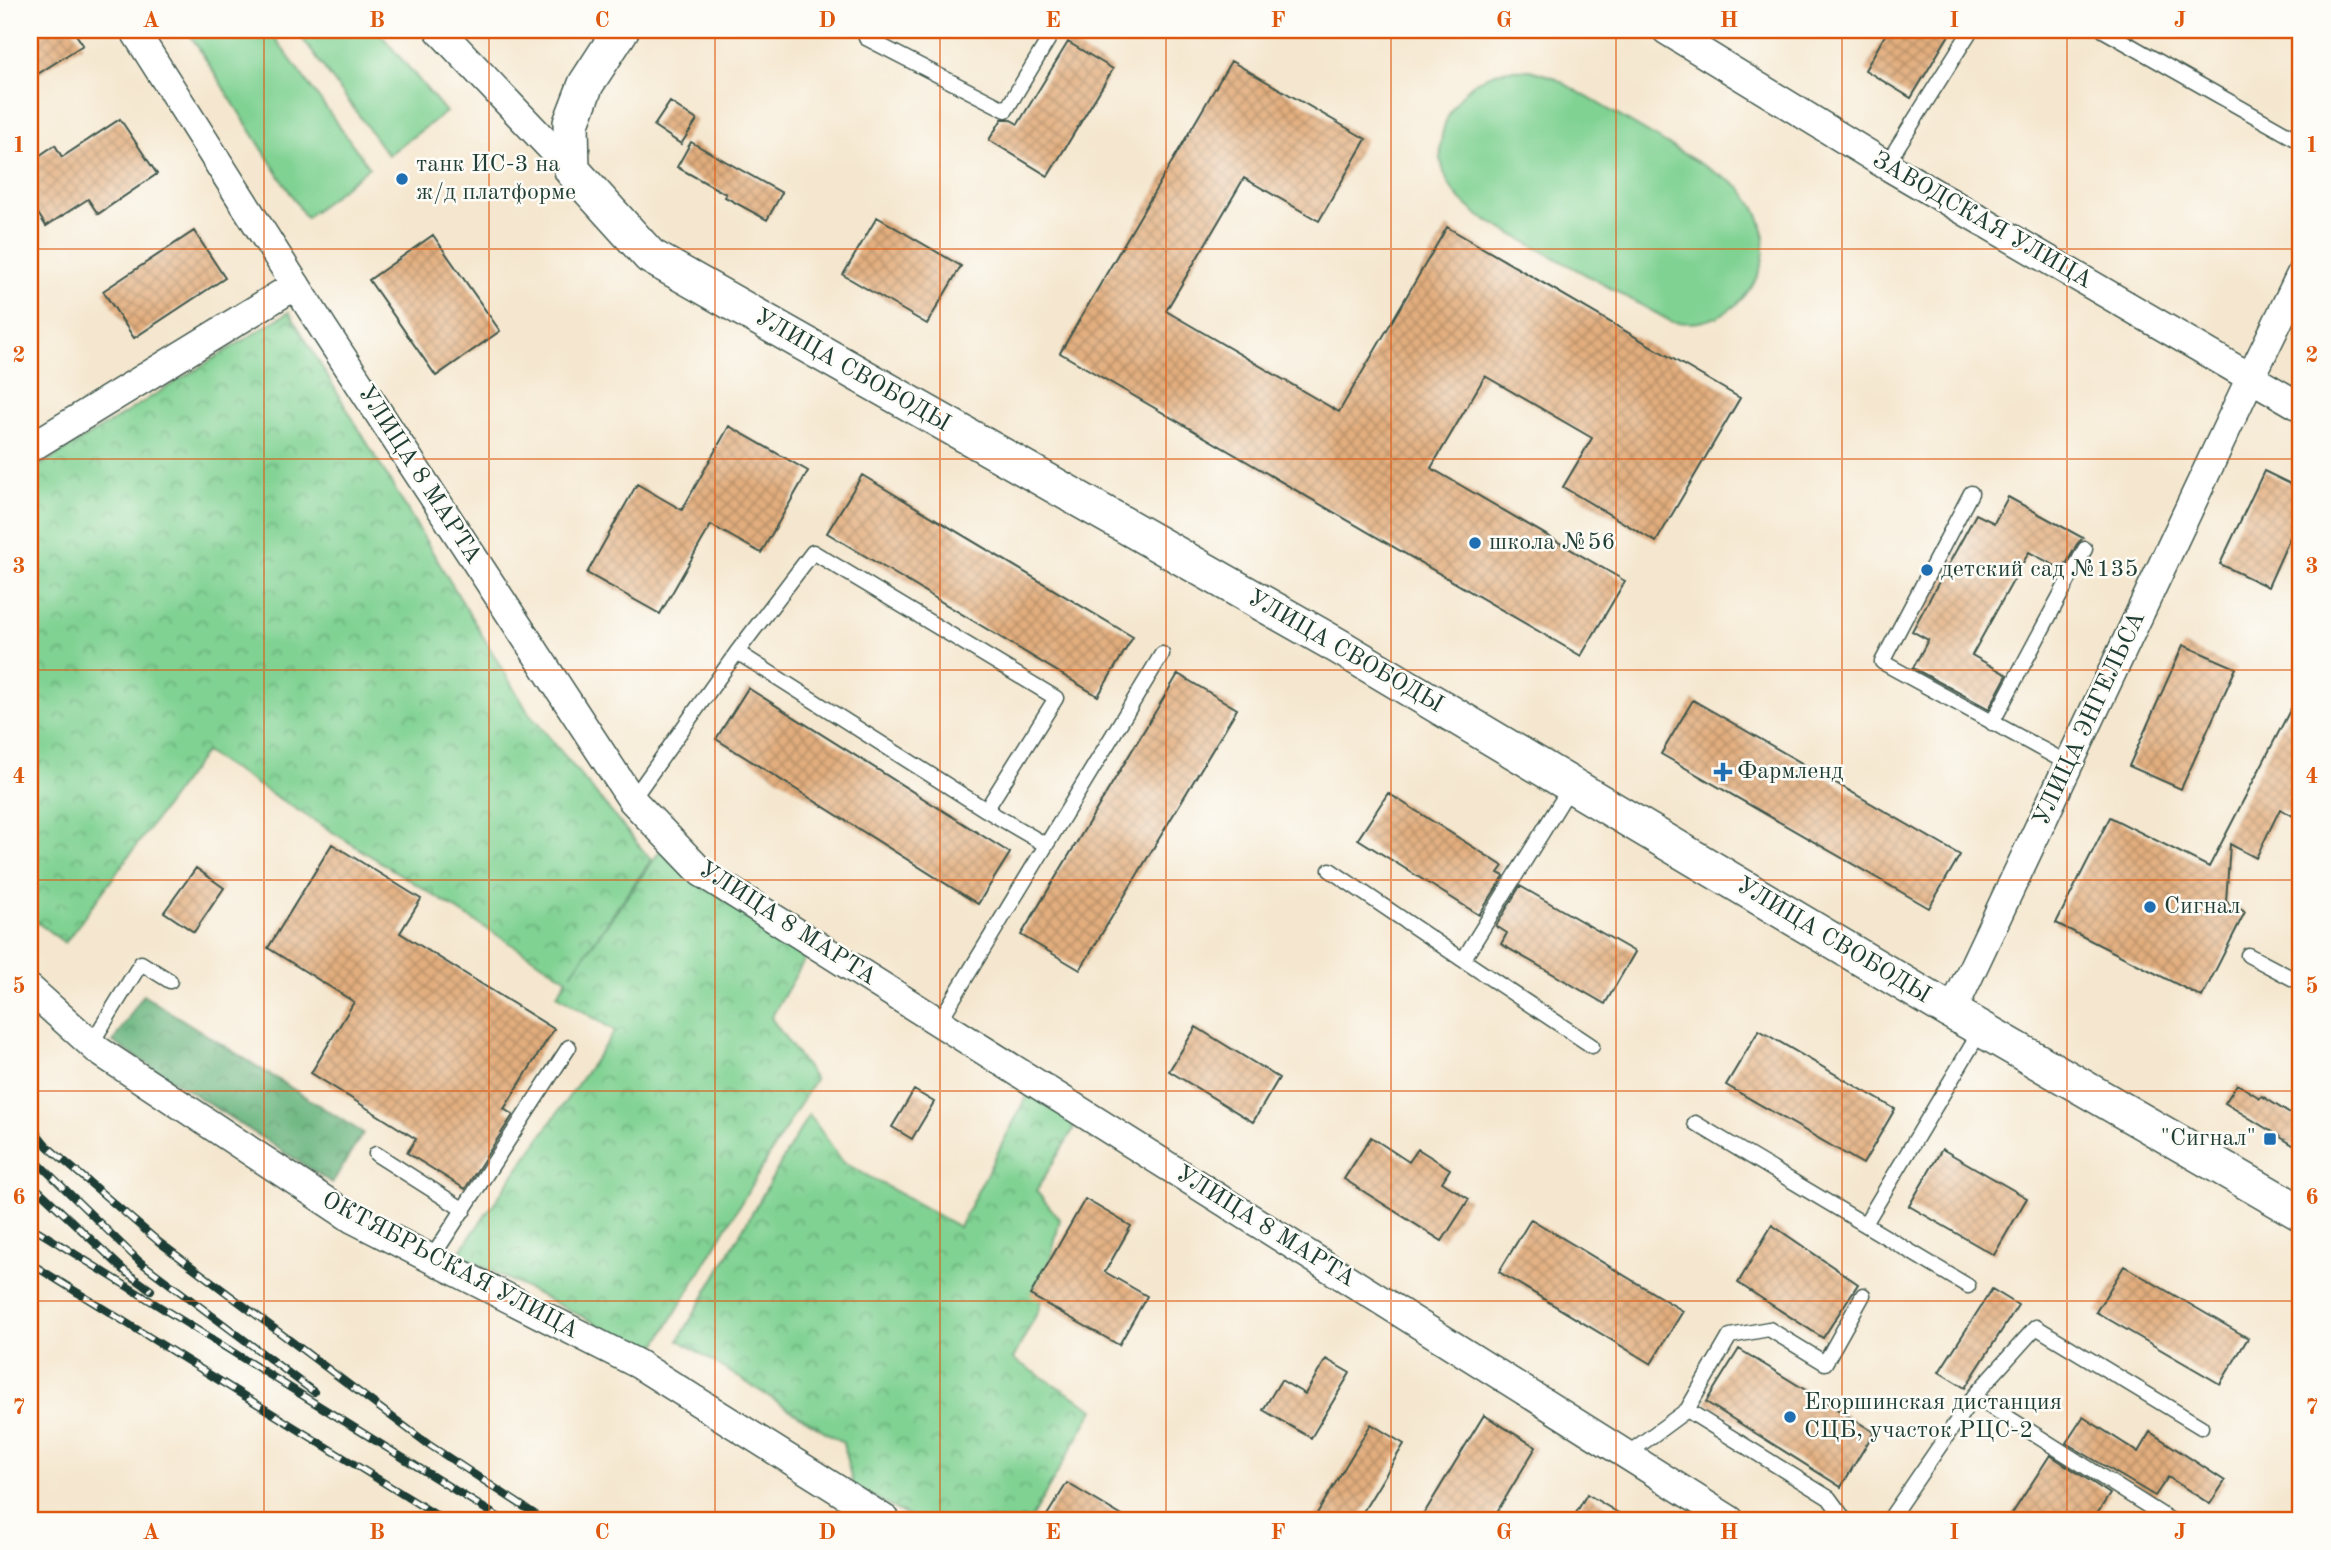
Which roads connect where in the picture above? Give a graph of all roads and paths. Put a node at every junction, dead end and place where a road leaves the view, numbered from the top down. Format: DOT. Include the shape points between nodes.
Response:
graph roads {
  1 [pos="134,30"];
  2 [pos="439,30"];
  3 [pos="621,30"];
  4 [pos="871,30"];
  5 [pos="1667,30"];
  6 [pos="1971,30"];
  7 [pos="2103,30"];
  8 [pos="1051,35"];
  9 [pos="2301,142"];
  10 [pos="1886,165"];
  11 [pos="572,170"];
  12 [pos="2301,274"];
  13 [pos="296,285"];
  14 [pos="2250,377"];
  15 [pos="2301,407"];
  16 [pos="30,449"];
  17 [pos="1971,493"];
  18 [pos="2085,549"];
  19 [pos="737,652"];
  20 [pos="1162,654"];
  21 [pos="1992,723"];
  22 [pos="2069,764"];
  23 [pos="1572,786"];
  24 [pos="632,800"];
  25 [pos="986,810"];
  26 [pos="1046,845"];
  27 [pos="1330,870"];
  28 [pos="2248,955"];
  29 [pos="1463,960"];
  30 [pos="170,981"];
  31 [pos="2301,983"];
  32 [pos="30,989"];
  33 [pos="1967,1021"];
  34 [pos="939,1022"];
  35 [pos="91,1044"];
  36 [pos="1592,1045"];
  37 [pos="569,1047"];
  38 [pos="1695,1123"];
  39 [pos="376,1154"];
  40 [pos="464,1210"];
  41 [pos="2301,1213"];
  42 [pos="1865,1224"];
  43 [pos="431,1259"];
  44 [pos="1968,1286"];
  45 [pos="1863,1295"];
  46 [pos="1974,1395"];
  47 [pos="1687,1410"];
  48 [pos="2201,1427"];
  49 [pos="1626,1455"];
  50 [pos="886,1520"];
  51 [pos="1730,1520"];
  52 [pos="1845,1520"];
  53 [pos="1889,1520"];
  54 [pos="2170,1520"];
  1 -- 13 [label="street, УЛИЦА 8 МАРТА"];
  2 -- 11 [label="street, УЛИЦА СВОБОДЫ"];
  3 -- 11 [label="street" via="586,83 571,123"];
  4 -- 8 [label="lane" via="866,38 1006,110"];
  5 -- 10 [label="street, ЗАВОДСКАЯ УЛИЦА"];
  6 -- 10 [label="lane"];
  7 -- 9 [label="lane"];
  10 -- 14 [label="street, ЗАВОДСКАЯ УЛИЦА"];
  11 -- 23 [label="street, УЛИЦА СВОБОДЫ" via="650,256 1338,646"];
  12 -- 14 [label="street, УЛИЦА ЭНГЕЛЬСА"];
  13 -- 16 [label="street"];
  13 -- 24 [label="street, УЛИЦА 8 МАРТА"];
  14 -- 15 [label="street, ЗАВОДСКАЯ УЛИЦА"];
  14 -- 22 [label="street, УЛИЦА ЭНГЕЛЬСА"];
  17 -- 21 [label="lane" via="1882,662"];
  18 -- 21 [label="lane"];
  19 -- 24 [label="lane"];
  19 -- 25 [label="lane"];
  19 -- 25 [label="lane" via="813,552 1056,698"];
  20 -- 26 [label="lane"];
  21 -- 22 [label="lane"];
  22 -- 33 [label="street, УЛИЦА ЭНГЕЛЬСА"];
  23 -- 29 [label="lane"];
  23 -- 33 [label="street, УЛИЦА СВОБОДЫ"];
  24 -- 34 [label="street, УЛИЦА 8 МАРТА" via="702,873"];
  25 -- 26 [label="lane"];
  26 -- 34 [label="lane"];
  27 -- 29 [label="lane"];
  28 -- 31 [label="lane"];
  29 -- 36 [label="lane"];
  30 -- 35 [label="lane" via="141,963"];
  32 -- 35 [label="street, ОКТЯБРЬСКАЯ УЛИЦА"];
  33 -- 41 [label="street, УЛИЦА СВОБОДЫ"];
  33 -- 42 [label="lane"];
  34 -- 49 [label="street, УЛИЦА 8 МАРТА"];
  35 -- 43 [label="street, ОКТЯБРЬСКАЯ УЛИЦА" via="353,1219"];
  37 -- 40 [label="lane"];
  38 -- 42 [label="lane"];
  39 -- 40 [label="lane"];
  40 -- 43 [label="lane"];
  42 -- 44 [label="lane"];
  43 -- 50 [label="street, ОКТЯБРЬСКАЯ УЛИЦА" via="638,1364"];
  45 -- 47 [label="lane" via="1825,1363 1769,1329 1730,1336"];
  46 -- 48 [label="lane" via="2036,1327"];
  46 -- 53 [label="lane"];
  46 -- 54 [label="lane"];
  47 -- 49 [label="lane"];
  47 -- 52 [label="lane" via="1829,1498"];
  49 -- 51 [label="street, УЛИЦА 8 МАРТА"];
}
